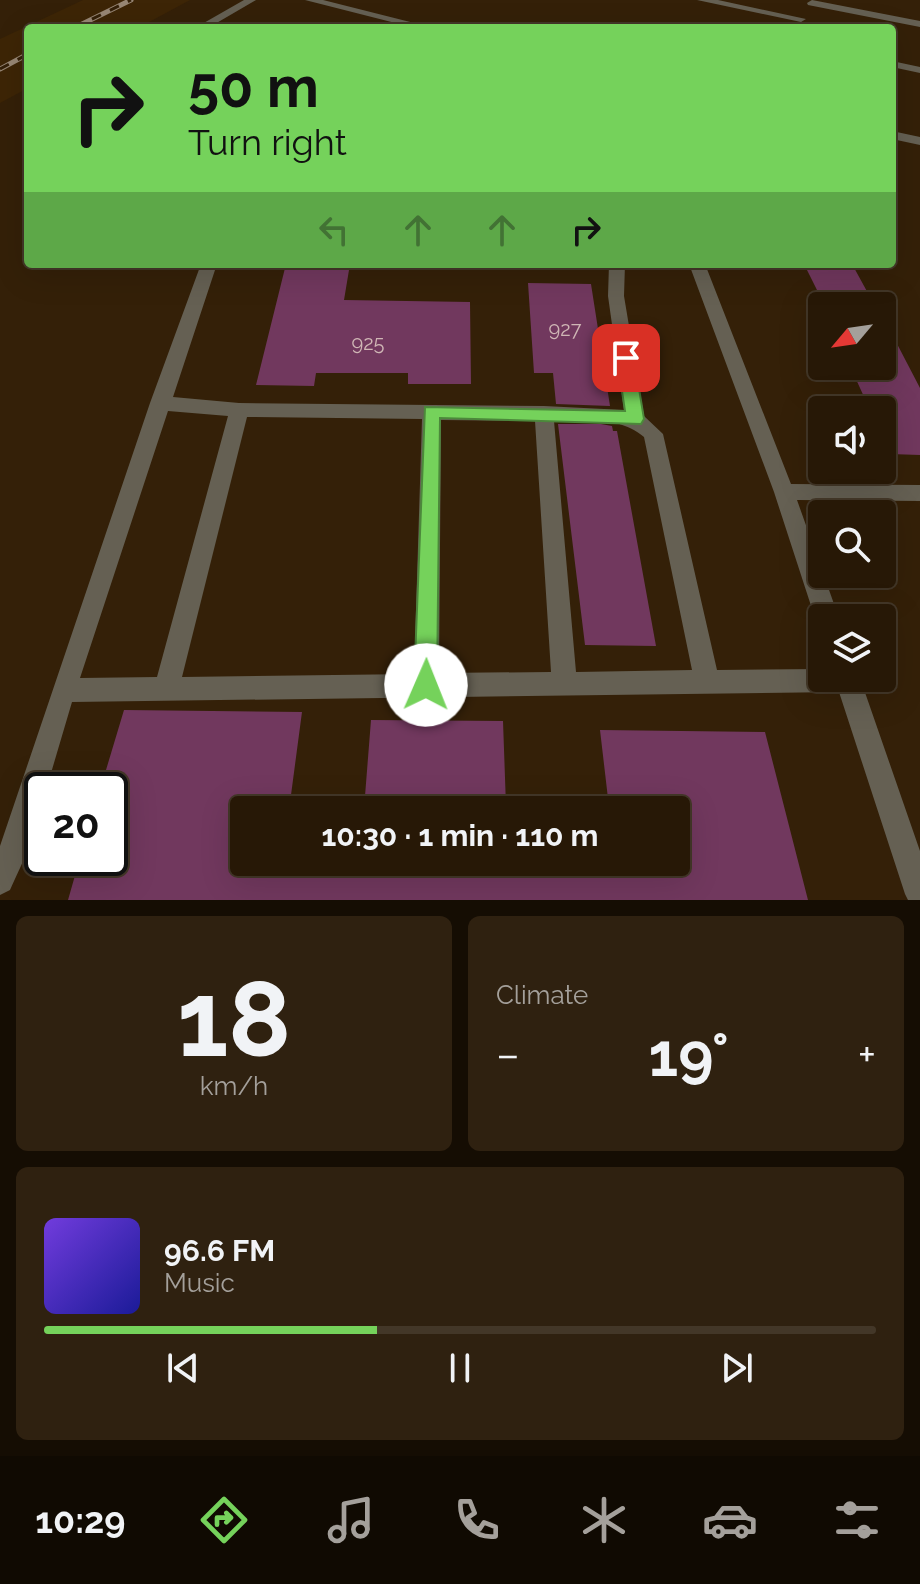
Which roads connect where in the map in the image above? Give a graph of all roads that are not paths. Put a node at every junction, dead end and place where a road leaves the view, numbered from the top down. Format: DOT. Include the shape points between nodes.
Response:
graph roads {
  1 [pos="251,0"];
  2 [pos="310,0"];
  3 [pos="702,0"];
  4 [pos="814,2"];
  5 [pos="207,24"];
  6 [pos="412,24"];
  7 [pos="799,24"];
  8 [pos="920,24"];
  9 [pos="896,65"];
  10 [pos="920,70"];
  11 [pos="896,136"];
  12 [pos="920,141"];
  13 [pos="208,268"];
  14 [pos="617,268"];
  15 [pos="699,268"];
  16 [pos="159,403"];
  17 [pos="239,410"];
  18 [pos="432,411"];
  19 [pos="544,413"];
  20 [pos="635,419"];
  21 [pos="784,492"];
  22 [pos="920,493"];
  23 [pos="822,604"];
  24 [pos="808,680"];
  25 [pos="707,682"];
  26 [pos="564,683"];
  27 [pos="426,685"];
  28 [pos="166,689"];
  29 [pos="63,690"];
  30 [pos="852,692"];
  31 [pos="9,838"];
  32 [pos="0,880"];
  33 [pos="920,894"];
  1 -- 5 [label="street"];
  2 -- 6 [label="street"];
  3 -- 7 [label="street"];
  4 -- 7 [label="street"];
  4 -- 8 [label="street"];
  9 -- 10 [label="street"];
  11 -- 12 [label="street"];
  13 -- 16 [label="street"];
  14 -- 20 [label="street" via="616,296"];
  15 -- 21 [label="street"];
  16 -- 17 [label="street"];
  16 -- 29 [label="street"];
  17 -- 18 [label="street"];
  17 -- 28 [label="street"];
  18 -- 19 [label="street"];
  18 -- 27 [label="street"];
  19 -- 20 [label="street"];
  19 -- 26 [label="street"];
  20 -- 25 [label="street" via="653,434"];
  21 -- 22 [label="street"];
  21 -- 23 [label="street"];
  24 -- 25 [label="street"];
  25 -- 26 [label="street"];
  26 -- 27 [label="street"];
  27 -- 28 [label="street"];
  28 -- 29 [label="street"];
  29 -- 31 [label="street"];
  30 -- 33 [label="street"];
  31 -- 32 [label="street"];
}
